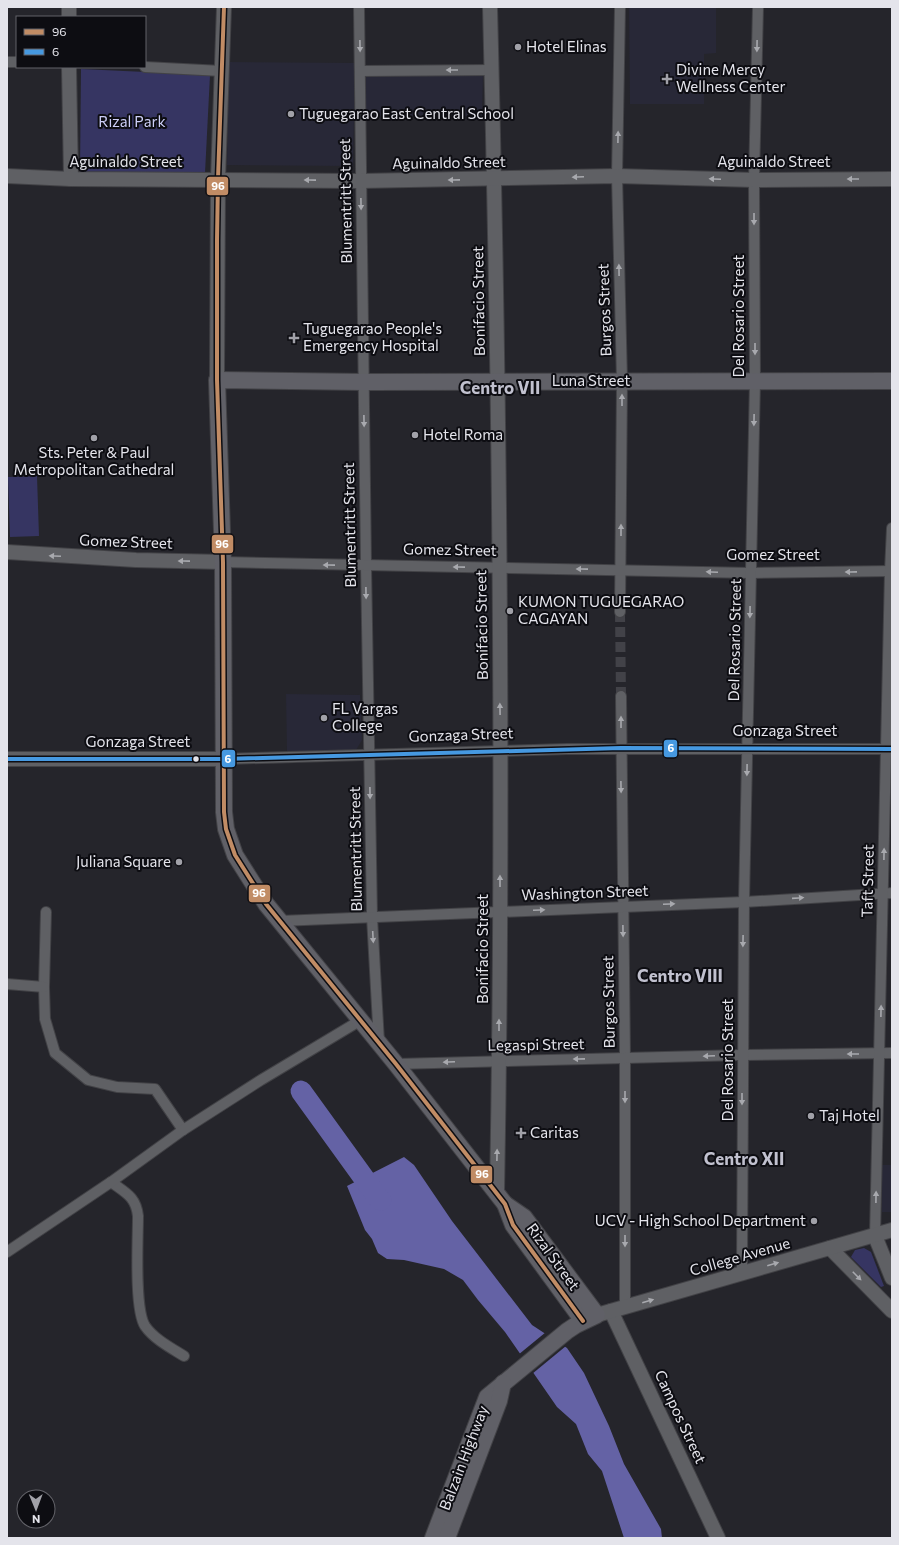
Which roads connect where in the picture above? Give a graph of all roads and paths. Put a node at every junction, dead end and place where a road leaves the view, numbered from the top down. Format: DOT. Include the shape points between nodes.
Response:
graph roads {
  1 [pos="224,7"];
  2 [pos="359,7"];
  3 [pos="490,7"];
  4 [pos="620,7"];
  5 [pos="758,7"];
  6 [pos="146,67"];
  7 [pos="69,68"];
  8 [pos="360,70"];
  9 [pos="491,70"];
  10 [pos="222,71"];
  11 [pos="7,176"];
  12 [pos="617,176"];
  13 [pos="71,179"];
  14 [pos="218,179"];
  15 [pos="493,179"];
  16 [pos="892,179"];
  17 [pos="754,180"];
  18 [pos="360,181"];
  19 [pos="217,380"];
  20 [pos="498,381"];
  21 [pos="622,381"];
  22 [pos="755,381"];
  23 [pos="892,381"];
  24 [pos="364,382"];
  25 [pos="892,528"];
  26 [pos="7,552"];
  27 [pos="223,562"];
  28 [pos="366,565"];
  29 [pos="498,567"];
  30 [pos="620,569"];
  31 [pos="891,571"];
  32 [pos="751,573"];
  33 [pos="620,612"];
  34 [pos="621,696"];
  35 [pos="621,748"];
  36 [pos="747,748"];
  37 [pos="889,749"];
  38 [pos="500,750"];
  39 [pos="369,754"];
  40 [pos="7,759"];
  41 [pos="224,759"];
  42 [pos="888,893"];
  43 [pos="744,902"];
  44 [pos="623,906"];
  45 [pos="46,912"];
  46 [pos="500,912"];
  47 [pos="372,917"];
  48 [pos="280,921"];
  49 [pos="7,984"];
  50 [pos="44,987"];
  51 [pos="361,1020"];
  52 [pos="378,1042"];
  53 [pos="892,1053"];
  54 [pos="880,1054"];
  55 [pos="742,1055"];
  56 [pos="625,1058"];
  57 [pos="499,1061"];
  58 [pos="396,1064"];
  59 [pos="183,1130"];
  60 [pos="111,1182"];
  61 [pos="501,1199"];
  62 [pos="892,1230"];
  63 [pos="875,1236"];
  64 [pos="830,1248"];
  65 [pos="7,1252"];
  66 [pos="742,1273"];
  67 [pos="892,1278"];
  68 [pos="625,1307"];
  69 [pos="892,1312"];
  70 [pos="597,1316"];
  71 [pos="184,1356"];
  72 [pos="507,1380"];
  73 [pos="433,1538"];
  74 [pos="447,1538"];
  75 [pos="718,1538"];
  1 -- 10 [label="street, Rizal Street"];
  2 -- 8 [label="street, Blumentritt Street, one-way"];
  3 -- 9 [label="street, Bonifacio Street"];
  12 -- 4 [label="street, Burgos Street, one-way"];
  5 -- 17 [label="street, Del Rosario Street, one-way"];
  6 -- 10 [label="street"];
  7 -- 13 [label="street"];
  9 -- 8 [label="street, one-way"];
  8 -- 18 [label="street, Blumentritt Street"];
  9 -- 15 [label="street, Bonifacio Street"];
  10 -- 14 [label="street, Rizal Street"];
  11 -- 13 [label="street, Aguinaldo Street"];
  12 -- 15 [label="street, Aguinaldo Street, one-way"];
  17 -- 12 [label="street, Aguinaldo Street, one-way"];
  21 -- 12 [label="street, Burgos Street, one-way"];
  13 -- 14 [label="street, Aguinaldo Street"];
  18 -- 14 [label="street, Aguinaldo Street, one-way"];
  14 -- 19 [label="street, Rizal Street"];
  15 -- 18 [label="street, Aguinaldo Street, one-way"];
  15 -- 20 [label="street, Bonifacio Street"];
  16 -- 17 [label="street, Aguinaldo Street, one-way"];
  17 -- 22 [label="street, Del Rosario Street, one-way"];
  18 -- 24 [label="street, Blumentritt Street, one-way"];
  19 -- 24 [label="main road, Luna Street"];
  19 -- 27 [label="main road, Rizal Street"];
  20 -- 21 [label="main road, Luna Street"];
  20 -- 24 [label="main road, Luna Street"];
  20 -- 29 [label="street, Bonifacio Street"];
  21 -- 22 [label="main road, Luna Street"];
  30 -- 21 [label="street, Burgos Street, one-way"];
  22 -- 23 [label="main road, Luna Street"];
  22 -- 32 [label="street, Del Rosario Street, one-way"];
  24 -- 28 [label="street, Blumentritt Street, one-way"];
  25 -- 31 [label="street, Taft Street"];
  27 -- 26 [label="street, Gomez Street, one-way" via="136,560"];
  28 -- 27 [label="street, Gomez Street, one-way"];
  27 -- 41 [label="main road, Rizal Street"];
  29 -- 28 [label="street, Gomez Street, one-way"];
  28 -- 39 [label="street, Blumentritt Street, one-way"];
  30 -- 29 [label="street, Gomez Street, one-way"];
  38 -- 29 [label="street, Bonifacio Street, one-way"];
  32 -- 30 [label="street, Gomez Street, one-way"];
  30 -- 33 [label="street, Burgos Street"];
  31 -- 32 [label="street, Gomez Street, one-way"];
  31 -- 37 [label="street, Taft Street"];
  32 -- 36 [label="street, Del Rosario Street, one-way"];
  35 -- 34 [label="street, Burgos Street, one-way"];
  35 -- 36 [label="street, Gonzaga Street"];
  35 -- 38 [label="street, Gonzaga Street"];
  35 -- 44 [label="street, Burgos Street, one-way"];
  36 -- 37 [label="street, Gonzaga Street"];
  36 -- 43 [label="street, Del Rosario Street, one-way"];
  42 -- 37 [label="street, Taft Street, one-way"];
  38 -- 39 [label="street, Gonzaga Street"];
  46 -- 38 [label="street, Bonifacio Street, one-way"];
  39 -- 41 [label="street, Gonzaga Street"];
  39 -- 47 [label="street, Blumentritt Street, one-way"];
  40 -- 41 [label="street, Gonzaga Street"];
  41 -- 48 [label="main road, Rizal Street" via="224,812 230,844 242,867"];
  43 -- 42 [label="street, Washington Street, one-way"];
  54 -- 42 [label="street, Taft Street, one-way"];
  44 -- 43 [label="street, Washington Street, one-way"];
  43 -- 55 [label="street, Del Rosario Street, one-way"];
  46 -- 44 [label="street, Washington Street, one-way"];
  44 -- 56 [label="street, Burgos Street, one-way"];
  45 -- 50 [label="street"];
  46 -- 47 [label="street, Washington Street"];
  57 -- 46 [label="street, Bonifacio Street, one-way"];
  47 -- 48 [label="street, Washington Street"];
  47 -- 52 [label="street, Blumentritt Street, one-way"];
  48 -- 51 [label="main road, Rizal Street"];
  49 -- 50 [label="street"];
  50 -- 59 [label="street" via="45,1019 55,1053 88,1080 117,1087 155,1089"];
  51 -- 52 [label="main road, Rizal Street"];
  51 -- 59 [label="street"];
  52 -- 58 [label="main road, Rizal Street"];
  53 -- 54 [label="street, Legaspi Street"];
  54 -- 55 [label="street, Legaspi Street, one-way"];
  63 -- 54 [label="street, Taft Street, one-way"];
  55 -- 56 [label="street, Legaspi Street, one-way"];
  55 -- 66 [label="street, Del Rosario Street, one-way"];
  56 -- 57 [label="street, Legaspi Street, one-way"];
  56 -- 68 [label="street, Burgos Street, one-way"];
  57 -- 58 [label="street, Legaspi Street, one-way"];
  61 -- 57 [label="street, Bonifacio Street, one-way"];
  58 -- 61 [label="main road, Rizal Street"];
  59 -- 60 [label="street"];
  60 -- 65 [label="street"];
  60 -- 71 [label="street" via="131,1196 137,1207 138,1288 142,1320 153,1335"];
  61 -- 70 [label="main road, Rizal Street" via="524,1217"];
  62 -- 63 [label="street, College Avenue"];
  63 -- 64 [label="street, College Avenue"];
  63 -- 67 [label="street"];
  66 -- 64 [label="street, College Avenue, one-way"];
  64 -- 69 [label="street, one-way"];
  68 -- 66 [label="street, College Avenue, one-way"];
  68 -- 70 [label="street, College Avenue"];
  70 -- 72 [label="main road, Balzain Highway" via="568,1331"];
  70 -- 75 [label="street, Campos Street"];
  72 -- 73 [label="main road, Balzain Highway" via="487,1397"];
  72 -- 74 [label="main road, Balzain Highway"];
}
